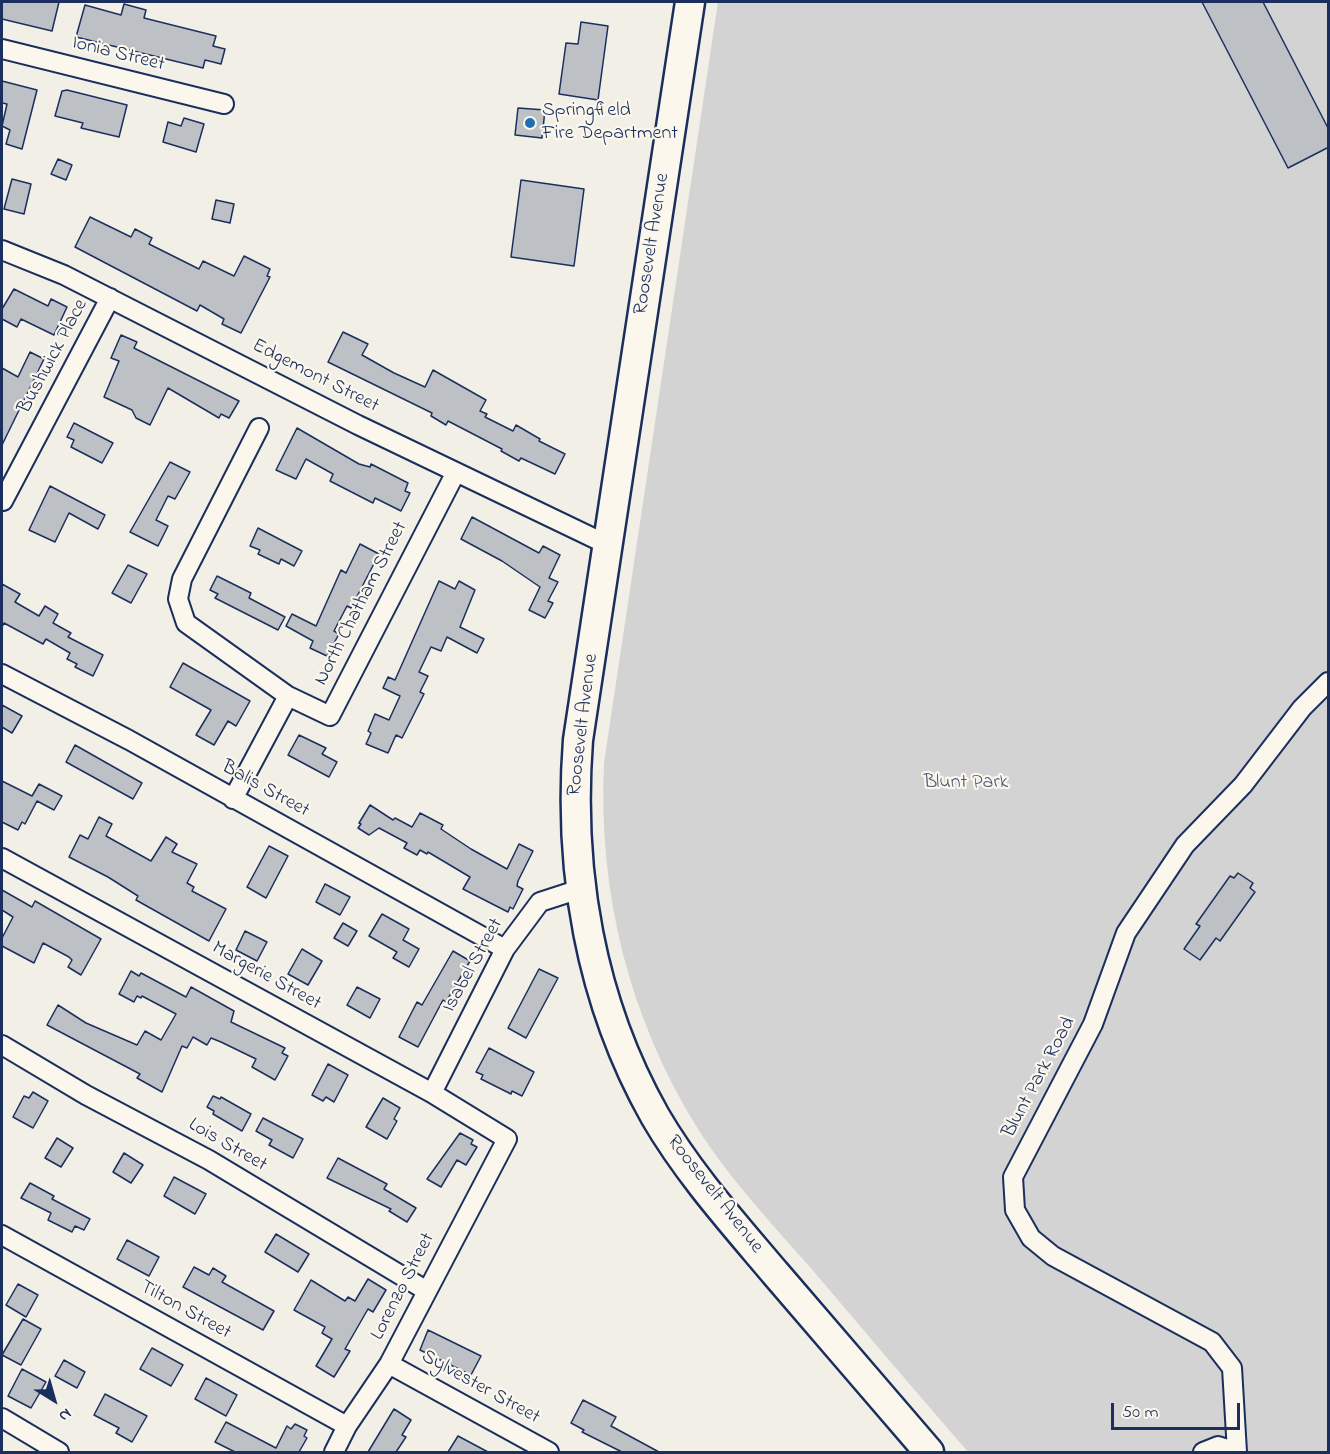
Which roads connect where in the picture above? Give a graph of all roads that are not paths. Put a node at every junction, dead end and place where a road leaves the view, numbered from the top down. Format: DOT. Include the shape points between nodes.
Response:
graph roads {
  1 [pos="690,2"];
  2 [pos="2,49"];
  3 [pos="224,104"];
  4 [pos="2,250"];
  5 [pos="110,298"];
  6 [pos="259,428"];
  7 [pos="456,472"];
  8 [pos="3,501"];
  9 [pos="608,545"];
  10 [pos="2,674"];
  11 [pos="1329,682"];
  12 [pos="288,696"];
  13 [pos="233,799"];
  14 [pos="2,858"];
  15 [pos="580,889"];
  16 [pos="505,949"];
  17 [pos="2,1045"];
  18 [pos="432,1093"];
  19 [pos="507,1138"];
  20 [pos="2,1237"];
  21 [pos="427,1291"];
  22 [pos="389,1364"];
  23 [pos="2,1418"];
  24 [pos="347,1426"];
  25 [pos="59,1452"];
  26 [pos="334,1452"];
  27 [pos="549,1452"];
  28 [pos="929,1452"];
  29 [pos="1203,1452"];
  30 [pos="1237,1452"];
  1 -- 9 [label="main road, Roosevelt Avenue"];
  2 -- 3 [label="street, Ionia Street"];
  4 -- 5 [label="street, Edgemont Street"];
  5 -- 7 [label="street, Edgemont Street"];
  5 -- 8 [label="street, Bushwick Place"];
  6 -- 12 [label="street" via="182,579 178,599 186,623"];
  7 -- 9 [label="street, Edgemont Street"];
  7 -- 12 [label="street, North Chatham Street" via="330,716"];
  9 -- 15 [label="main road, Roosevelt Avenue" via="576,767"];
  10 -- 13 [label="street, Balis Street"];
  11 -- 30 [label="street, Blunt Park Road" via="1302,708 1243,785 1185,845 1126,933 1094,1024 1013,1177 1015,1210 1031,1238 1053,1256 1212,1342 1232,1368"];
  12 -- 13 [label="street"];
  13 -- 16 [label="street, Balis Street"];
  14 -- 18 [label="street, Margerie Street"];
  15 -- 16 [label="street, Isabel Street" via="540,902"];
  15 -- 28 [label="main road, Roosevelt Avenue" via="592,952 616,1030 643,1094 669,1139 725,1214"];
  16 -- 18 [label="street, Isabel Street"];
  17 -- 21 [label="street, Lois Street" via="209,1160"];
  18 -- 19 [label="street, Margerie Street"];
  19 -- 21 [label="street, Lorenzo Street"];
  20 -- 24 [label="street, Tilton Street"];
  21 -- 22 [label="street, Lorenzo Street"];
  22 -- 24 [label="street, Lorenzo Street"];
  22 -- 27 [label="street, Sylvester Street"];
  23 -- 25 [label="street"];
  24 -- 26 [label="street, Lorenzo Street"];
  29 -- 30 [label="street, Blunt Park Road" via="1218,1446"];
}
